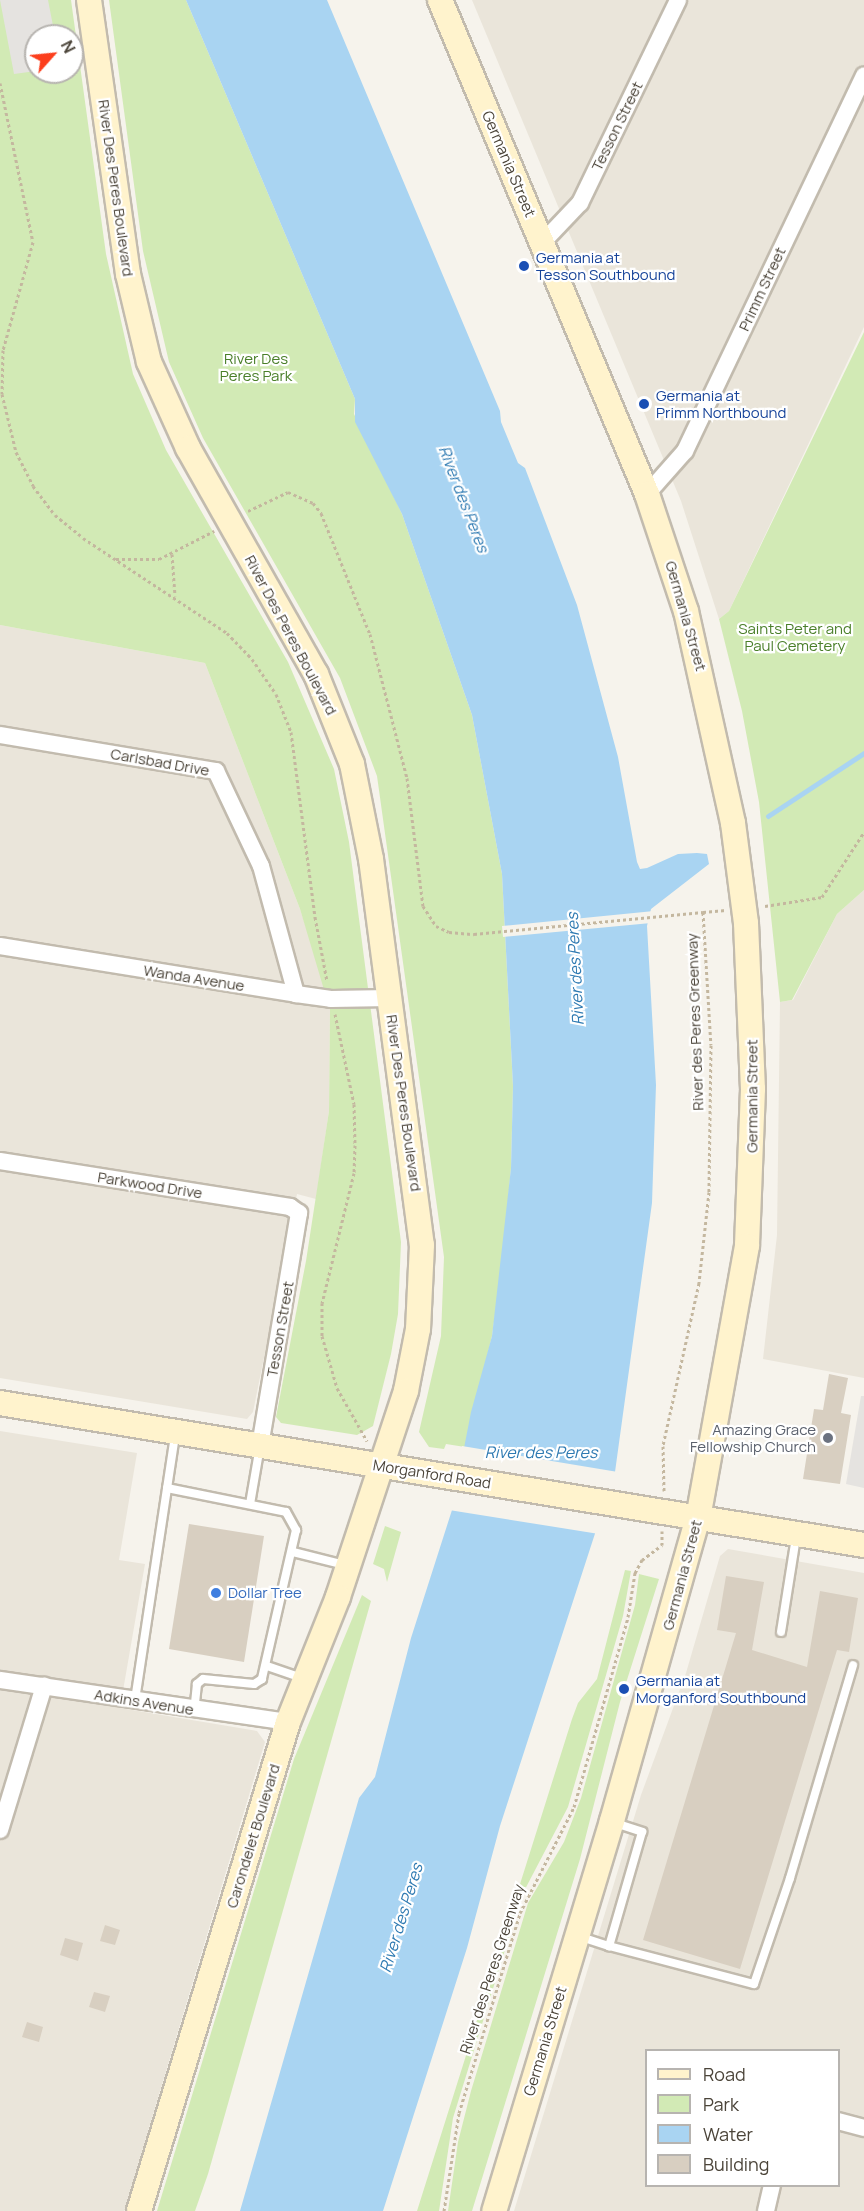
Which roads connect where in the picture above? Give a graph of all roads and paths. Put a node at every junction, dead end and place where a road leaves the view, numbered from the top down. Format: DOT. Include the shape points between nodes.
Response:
graph roads {
  1 [pos="89,0"];
  2 [pos="440,0"];
  3 [pos="678,0"];
  4 [pos="864,75"];
  5 [pos="0,83"];
  6 [pos="542,243"];
  7 [pos="647,494"];
  8 [pos="247,512"];
  9 [pos="212,532"];
  10 [pos="172,554"];
  11 [pos="116,558"];
  12 [pos="175,596"];
  13 [pos="0,735"];
  14 [pos="864,832"];
  15 [pos="770,906"];
  16 [pos="722,910"];
  17 [pos="703,912"];
  18 [pos="0,946"];
  19 [pos="328,982"];
  20 [pos="296,994"];
  21 [pos="390,998"];
  22 [pos="334,1012"];
  23 [pos="0,1161"];
  24 [pos="298,1213"];
  25 [pos="0,1403"];
  26 [pos="175,1432"];
  27 [pos="260,1446"];
  28 [pos="382,1466"];
  29 [pos="664,1482"];
  30 [pos="167,1488"];
  31 [pos="250,1504"];
  32 [pos="698,1517"];
  33 [pos="796,1533"];
  34 [pos="662,1545"];
  35 [pos="864,1545"];
  36 [pos="293,1552"];
  37 [pos="348,1566"];
  38 [pos="781,1632"];
  39 [pos="853,1665"];
  40 [pos="267,1666"];
  41 [pos="0,1680"];
  42 [pos="305,1680"];
  43 [pos="44,1686"];
  44 [pos="135,1701"];
  45 [pos="194,1711"];
  46 [pos="288,1722"];
  47 [pos="612,1821"];
  48 [pos="0,1830"];
  49 [pos="577,1936"];
  50 [pos="609,1946"];
  51 [pos="840,2122"];
  52 [pos="864,2128"];
  53 [pos="772,2187"];
  54 [pos="140,2211"];
  55 [pos="444,2211"];
  56 [pos="494,2211"];
  57 [pos="766,2211"];
  1 -- 21 [label="main road, River Des Peres Boulevard" via="128,274 144,345 174,421 316,674 342,734 366,826"];
  2 -- 6 [label="main road, Germania Street"];
  3 -- 6 [label="street, Tesson Street" via="580,203"];
  4 -- 7 [label="street, Primm Street" via="686,451"];
  5 -- 11 [label="path" via="33,242 3,350 2,394 7,420 16,452 33,486 55,515"];
  6 -- 7 [label="main road, Germania Street"];
  7 -- 32 [label="main road, Germania Street" via="686,611 720,750 743,900 751,1008 753,1147 747,1246"];
  8 -- 17 [label="path, River des Peres Greenway" via="288,492 313,503 321,513 370,634 407,778 423,906 436,926 449,932 474,934"];
  9 -- 10 [label="path"];
  10 -- 11 [label="path" via="137,561"];
  10 -- 12 [label="path"];
  11 -- 12 [label="path"];
  12 -- 19 [label="path" via="228,633 276,694 291,732 315,917"];
  13 -- 20 [label="street, Carlsbad Drive" via="216,771 261,866"];
  14 -- 15 [label="path" via="822,897"];
  16 -- 17 [label="path"];
  17 -- 29 [label="path, River des Peres Greenway" via="711,1046 709,1192 699,1282 663,1446"];
  18 -- 20 [label="street, Wanda Avenue"];
  20 -- 21 [label="street, Wanda Avenue" via="331,999"];
  21 -- 28 [label="main road, River Des Peres Boulevard" via="422,1264 414,1354"];
  22 -- 28 [label="path" via="354,1104 355,1145 352,1182 322,1303 322,1336 337,1388"];
  23 -- 24 [label="street, Parkwood Drive" via="290,1207"];
  24 -- 27 [label="street, Tesson Street"];
  25 -- 26 [label="main road, Morganford Road"];
  26 -- 27 [label="main road, Morganford Road"];
  26 -- 30 [label="lane"];
  27 -- 28 [label="main road, Morganford Road"];
  27 -- 31 [label="lane"];
  28 -- 32 [label="main road, Morganford Road"];
  28 -- 37 [label="main road, Carondelet Boulevard"];
  30 -- 31 [label="lane"];
  30 -- 44 [label="lane"];
  31 -- 36 [label="lane" via="286,1512 292,1518 296,1530"];
  32 -- 33 [label="main road, Morganford Road"];
  32 -- 47 [label="main road, Germania Street"];
  33 -- 35 [label="main road, Morganford Road"];
  33 -- 38 [label="lane"];
  34 -- 55 [label="path, River des Peres Greenway" via="638,1566 628,1617 574,1807 520,1913 459,2113"];
  36 -- 37 [label="lane"];
  36 -- 40 [label="lane"];
  37 -- 42 [label="main road, Carondelet Boulevard"];
  39 -- 50 [label="lane" via="757,1982 747,1984"];
  40 -- 42 [label="lane"];
  40 -- 45 [label="lane" via="262,1679 254,1684 203,1679 197,1684"];
  41 -- 43 [label="street, Adkins Avenue"];
  42 -- 46 [label="main road, Carondelet Boulevard"];
  43 -- 44 [label="street, Adkins Avenue"];
  43 -- 48 [label="street"];
  44 -- 45 [label="street, Adkins Avenue"];
  45 -- 46 [label="street, Adkins Avenue"];
  46 -- 54 [label="main road, Carondelet Boulevard"];
  47 -- 49 [label="main road, Germania Street"];
  47 -- 50 [label="lane" via="642,1832"];
  49 -- 50 [label="lane"];
  49 -- 56 [label="main road, Germania Street"];
  51 -- 52 [label="street"];
  53 -- 57 [label="street"];
}
